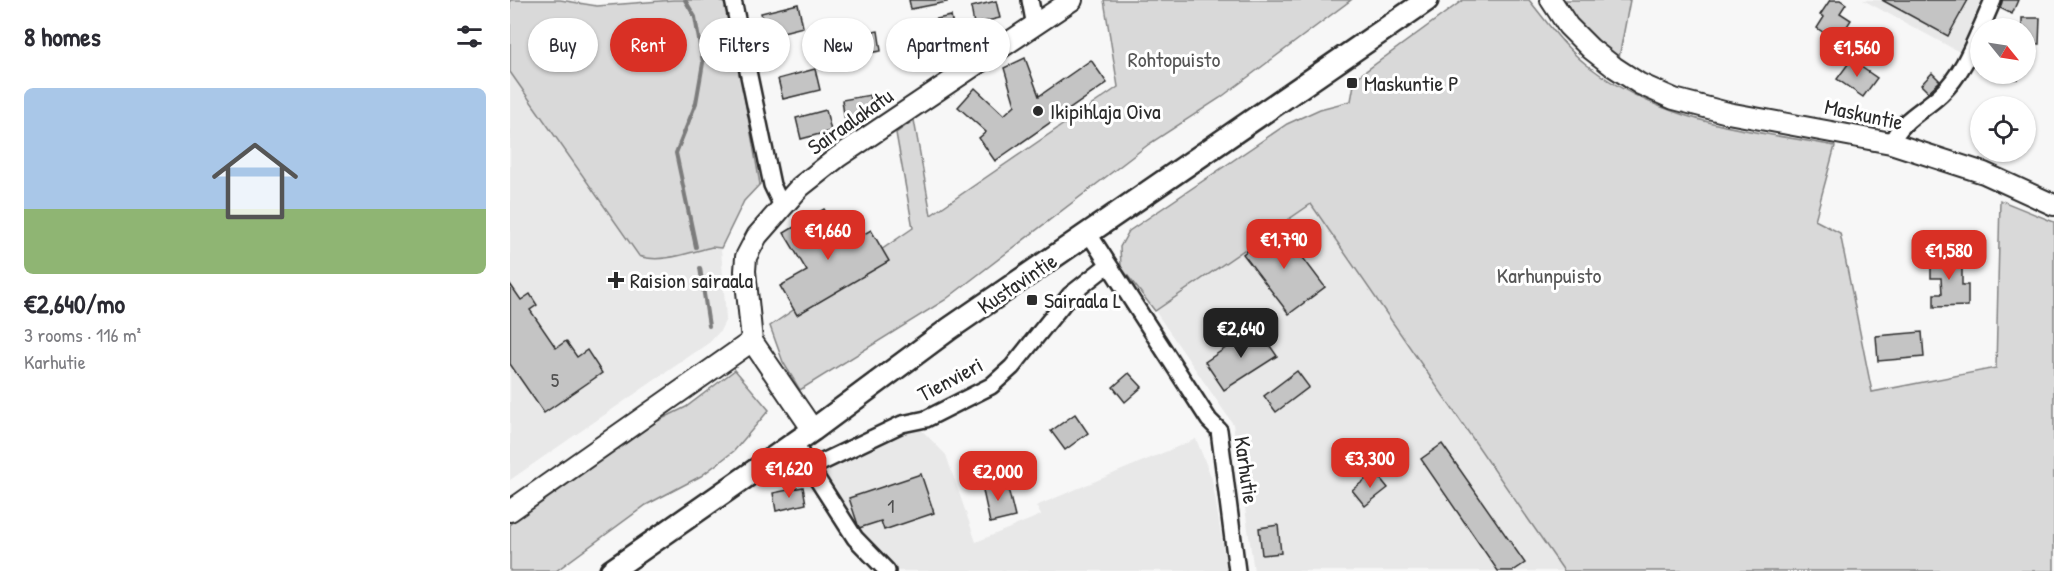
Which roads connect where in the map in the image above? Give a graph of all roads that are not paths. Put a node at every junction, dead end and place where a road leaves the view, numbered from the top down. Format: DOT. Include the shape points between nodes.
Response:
graph roads {
  1 [pos="733,0"];
  2 [pos="1030,0"];
  3 [pos="1072,0"];
  4 [pos="1427,0"];
  5 [pos="1551,0"];
  6 [pos="1993,0"];
  7 [pos="1985,18"];
  8 [pos="1035,26"];
  9 [pos="1970,52"];
  10 [pos="1892,143"];
  11 [pos="2054,205"];
  12 [pos="782,206"];
  13 [pos="1089,234"];
  14 [pos="1108,265"];
  15 [pos="752,340"];
  16 [pos="813,429"];
  17 [pos="794,443"];
  18 [pos="810,468"];
  19 [pos="510,511"];
  20 [pos="611,571"];
  21 [pos="887,571"];
  22 [pos="1237,571"];
  1 -- 12 [label="street" via="772,185"];
  2 -- 8 [label="street"];
  3 -- 8 [label="street, Sairaalakatu"];
  4 -- 13 [label="main road, Kustavintie"];
  5 -- 10 [label="street, Maskuntie" via="1568,26 1591,49 1640,84 1674,99 1728,113"];
  6 -- 7 [label="street"];
  8 -- 12 [label="street, Sairaalakatu" via="838,157"];
  9 -- 10 [label="street" via="1949,85 1898,128"];
  10 -- 11 [label="street, Maskuntie" via="1978,171"];
  12 -- 15 [label="street, Sairaalakatu" via="757,236 746,257"];
  13 -- 14 [label="street, Karhutie"];
  13 -- 16 [label="main road, Kustavintie" via="949,329"];
  14 -- 18 [label="street, Tienvieri" via="1070,295 1012,367 991,386 926,419 902,424"];
  14 -- 22 [label="street, Karhutie" via="1219,430"];
  15 -- 16 [label="street, Sairaalakatu"];
  15 -- 19 [label="street"];
  16 -- 17 [label="main road, Kustavintie"];
  17 -- 18 [label="street"];
  17 -- 20 [label="main road, Kustavintie"];
  18 -- 21 [label="street" via="855,538"];
}
